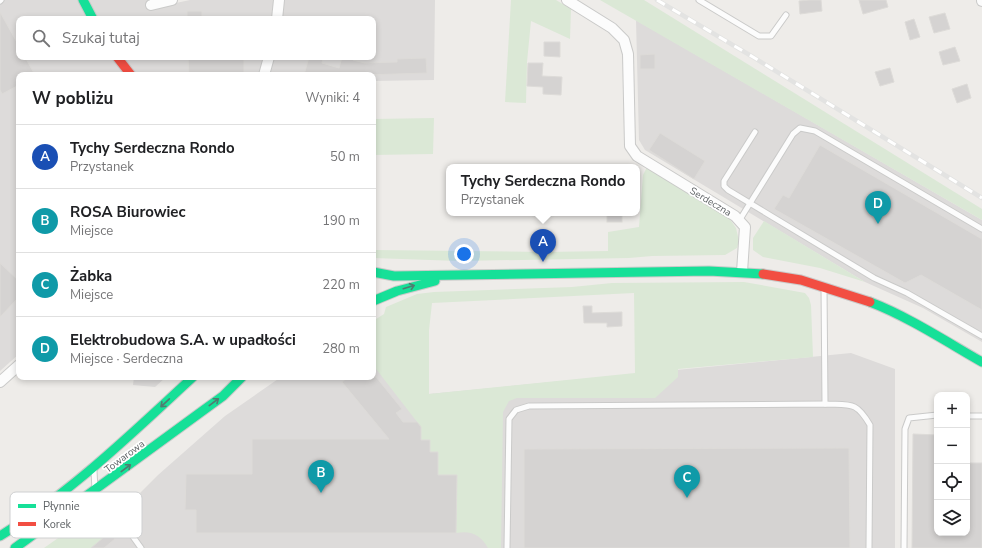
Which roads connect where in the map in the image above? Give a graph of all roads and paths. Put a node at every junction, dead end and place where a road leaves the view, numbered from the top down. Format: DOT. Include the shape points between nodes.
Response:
graph roads {
  1 [pos="83,0"];
  2 [pos="172,0"];
  3 [pos="279,0"];
  4 [pos="567,0"];
  5 [pos="699,0"];
  6 [pos="152,5"];
  7 [pos="786,15"];
  8 [pos="91,16"];
  9 [pos="277,16"];
  10 [pos="119,60"];
  11 [pos="268,60"];
  12 [pos="129,72"];
  13 [pos="265,72"];
  14 [pos="754,132"];
  15 [pos="750,203"];
  16 [pos="740,221"];
  17 [pos="982,229"];
  18 [pos="742,272"];
  19 [pos="376,273"];
  20 [pos="474,274"];
  21 [pos="394,276"];
  22 [pos="376,279"];
  23 [pos="824,287"];
  24 [pos="376,300"];
  25 [pos="982,336"];
  26 [pos="982,362"];
  27 [pos="16,368"];
  28 [pos="190,380"];
  29 [pos="239,380"];
  30 [pos="246,380"];
  31 [pos="0,382"];
  32 [pos="231,390"];
  33 [pos="826,404"];
  34 [pos="934,415"];
  35 [pos="970,416"];
  36 [pos="982,416"];
  37 [pos="94,469"];
  38 [pos="95,491"];
  39 [pos="64,492"];
  40 [pos="10,529"];
  41 [pos="0,536"];
  42 [pos="29,538"];
  43 [pos="134,538"];
  44 [pos="15,548"];
  45 [pos="141,548"];
  46 [pos="507,548"];
  47 [pos="869,548"];
  48 [pos="904,548"];
  1 -- 8 [label="street"];
  2 -- 6 [label="street"];
  3 -- 9 [label="street"];
  4 -- 16 [label="street, Serdeczna" via="612,28 624,40 628,54 630,146 637,156 736,216"];
  5 -- 7 [label="lane" via="760,36 771,36"];
  10 -- 12 [label="street"];
  11 -- 13 [label="street"];
  14 -- 15 [label="lane" via="724,181 724,186 728,190"];
  15 -- 16 [label="lane"];
  15 -- 17 [label="lane" via="793,134 800,128 815,131"];
  15 -- 25 [label="lane" via="874,278 907,293"];
  16 -- 18 [label="street, Serdeczna" via="745,227"];
  18 -- 20 [label="street"];
  18 -- 23 [label="street" via="801,280"];
  19 -- 21 [label="street"];
  20 -- 21 [label="street"];
  24 -- 20 [label="street, one-way" via="420,284"];
  21 -- 22 [label="street"];
  23 -- 26 [label="street" via="881,306"];
  23 -- 33 [label="lane"];
  27 -- 31 [label="street"];
  28 -- 37 [label="street, Towarowa, one-way"];
  29 -- 32 [label="street, Towarowa"];
  30 -- 32 [label="street"];
  38 -- 32 [label="street, Towarowa, one-way"];
  33 -- 46 [label="lane" via="529,406 516,410 509,419"];
  33 -- 47 [label="lane" via="851,405 862,412 870,425"];
  34 -- 48 [label="lane" via="909,418 905,429"];
  35 -- 36 [label="lane"];
  37 -- 38 [label="lane"];
  37 -- 39 [label="street, Towarowa"];
  40 -- 41 [label="street, Towarowa"];
  42 -- 44 [label="street, Towarowa"];
  43 -- 45 [label="lane"];
}
